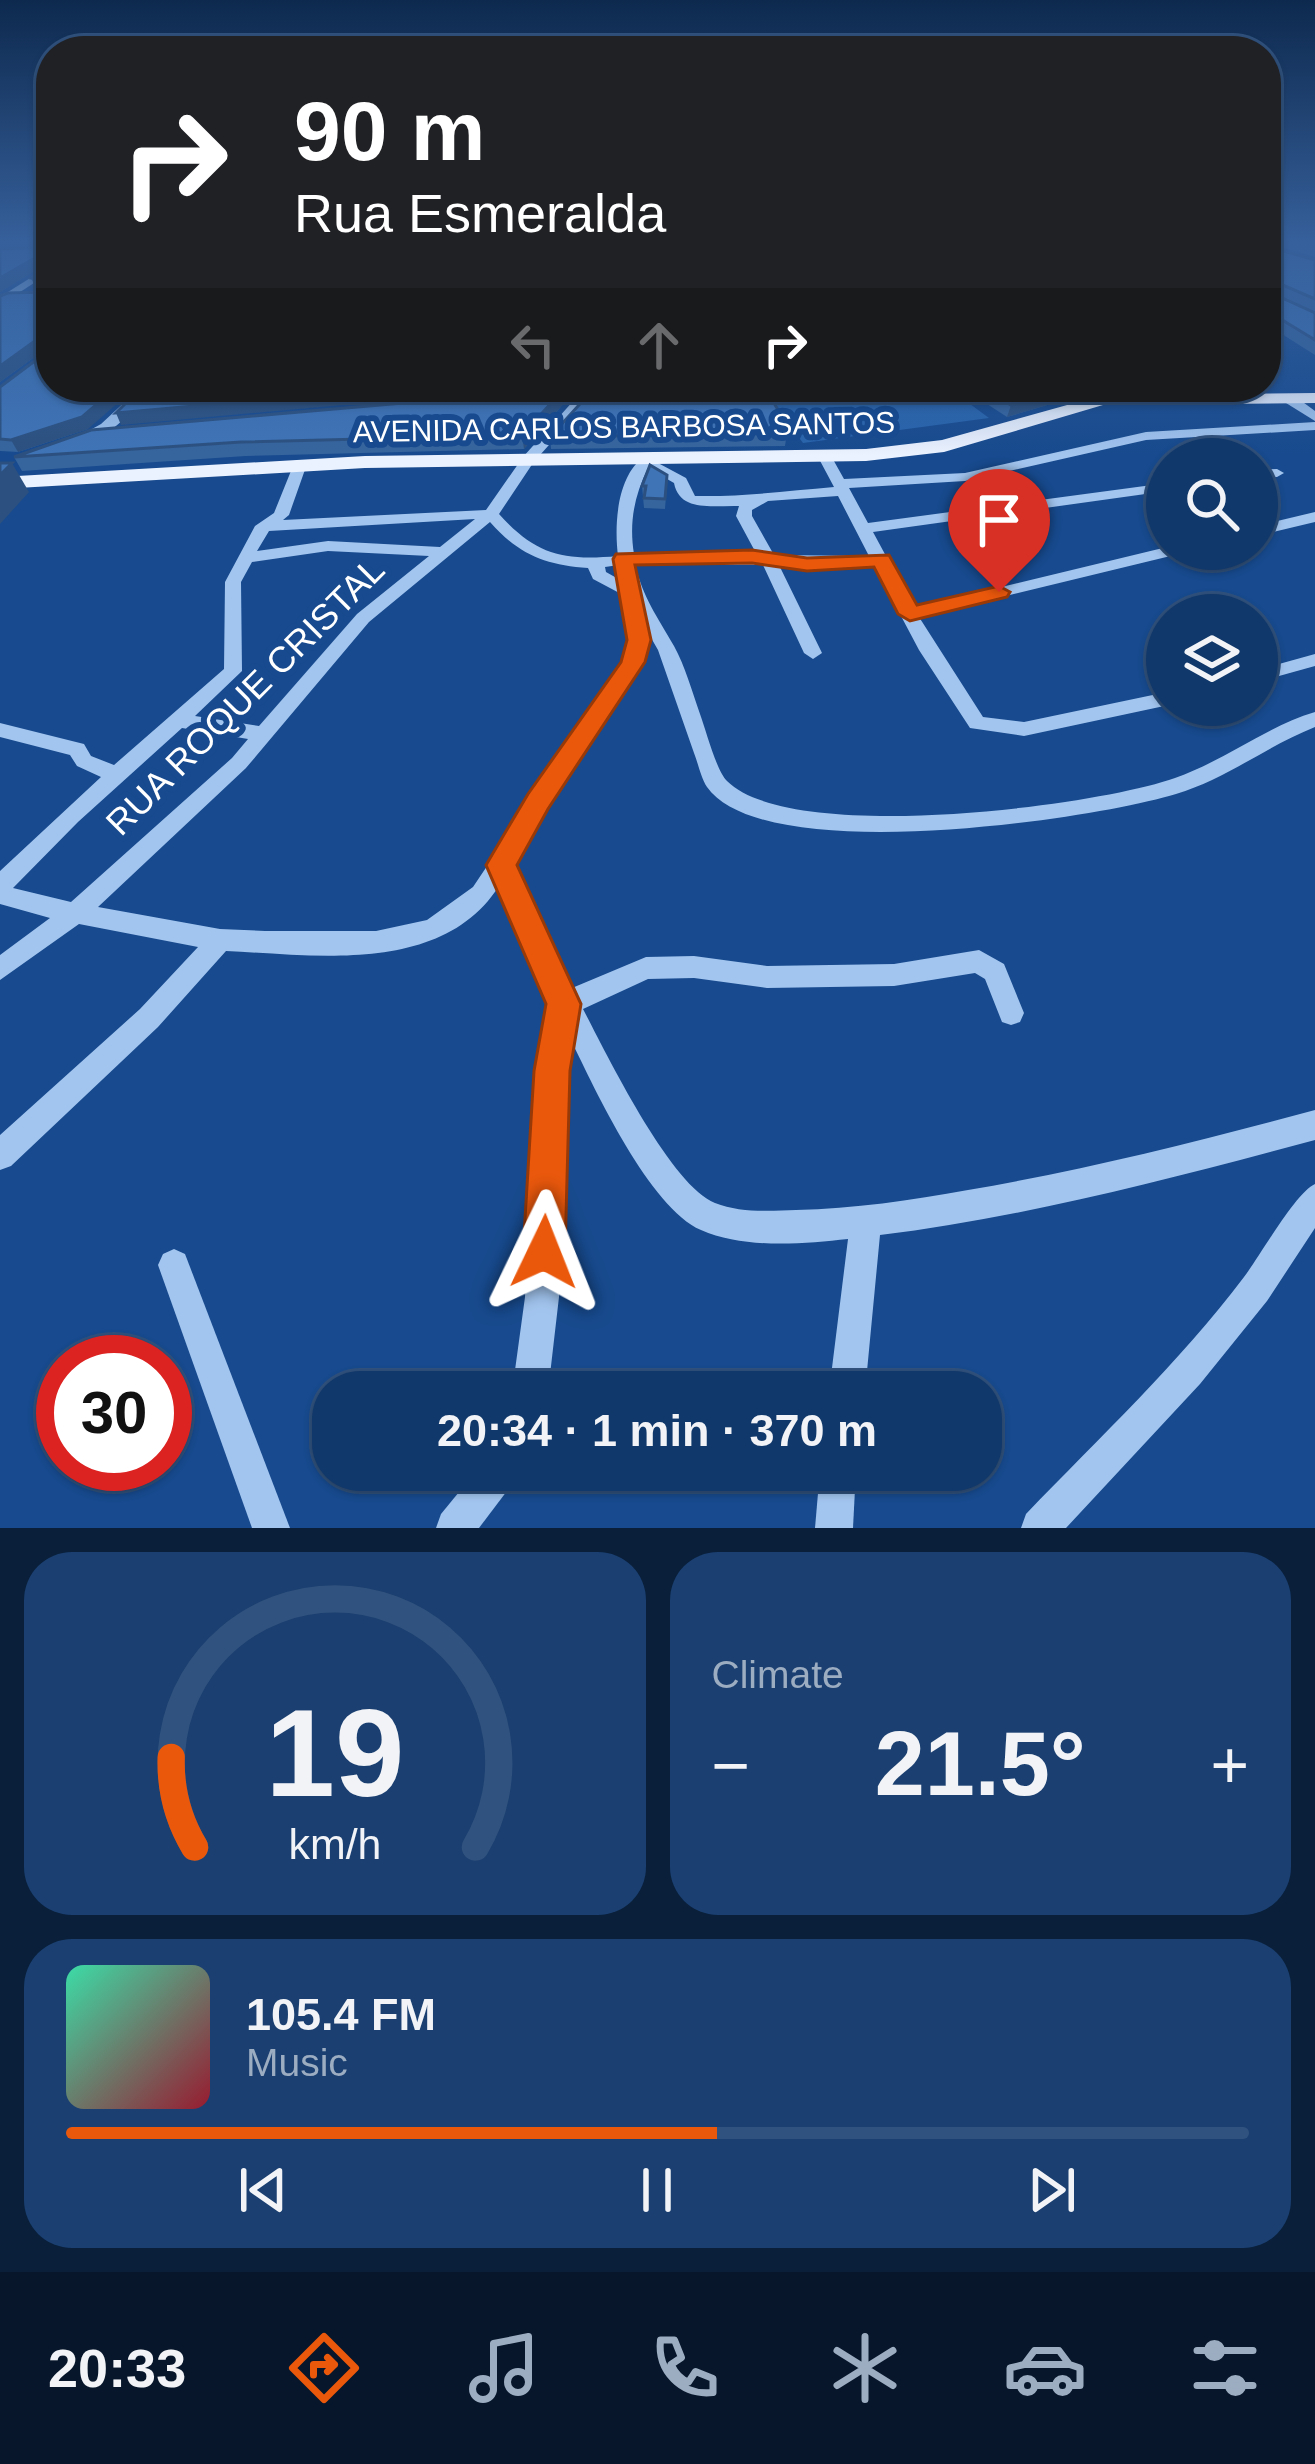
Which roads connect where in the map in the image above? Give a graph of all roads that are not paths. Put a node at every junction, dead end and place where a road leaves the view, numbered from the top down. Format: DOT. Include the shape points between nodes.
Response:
graph roads {
  1 [pos="1315,398"];
  2 [pos="1281,400"];
  3 [pos="1291,400"];
  4 [pos="132,402"];
  5 [pos="374,402"];
  6 [pos="575,402"];
  7 [pos="1073,402"];
  8 [pos="1184,402"];
  9 [pos="1078,404"];
  10 [pos="344,412"];
  11 [pos="1315,417"];
  12 [pos="1315,426"];
  13 [pos="135,431"];
  14 [pos="95,436"];
  15 [pos="61,448"];
  16 [pos="825,457"];
  17 [pos="528,460"];
  18 [pos="645,460"];
  19 [pos="300,464"];
  20 [pos="4,472"];
  21 [pos="842,488"];
  22 [pos="1146,490"];
  23 [pos="751,502"];
  24 [pos="491,514"];
  25 [pos="1315,517"];
  26 [pos="266,526"];
  27 [pos="1278,526"];
  28 [pos="865,528"];
  29 [pos="441,552"];
  30 [pos="1146,557"];
  31 [pos="244,558"];
  32 [pos="623,559"];
  33 [pos="767,559"];
  34 [pos="881,560"];
  35 [pos="595,562"];
  36 [pos="632,593"];
  37 [pos="910,614"];
  38 [pos="813,653"];
  39 [pos="1315,660"];
  40 [pos="1278,670"];
  41 [pos="1146,703"];
  42 [pos="1315,719"];
  43 [pos="178,721"];
  44 [pos="0,730"];
  45 [pos="262,734"];
  46 [pos="116,774"];
  47 [pos="502,865"];
  48 [pos="0,890"];
  49 [pos="76,914"];
  50 [pos="220,940"];
  51 [pos="0,969"];
  52 [pos="563,1004"];
  53 [pos="1011,1013"];
  54 [pos="1315,1124"];
  55 [pos="0,1155"];
  56 [pos="1312,1210"];
  57 [pos="866,1222"];
  58 [pos="173,1264"];
  59 [pos="533,1371"];
  60 [pos="849,1371"];
  61 [pos="484,1491"];
  62 [pos="837,1491"];
  63 [pos="271,1528"];
  64 [pos="455,1528"];
  65 [pos="834,1528"];
  66 [pos="1040,1528"];
  1 -- 3 [label="main road, AVENIDA CARLOS BARBOSA SANTOS"];
  2 -- 3 [label="main road, AVENIDA CARLOS BARBOSA SANTOS"];
  3 -- 11 [label="street"];
  4 -- 14 [label="street"];
  5 -- 10 [label="street" via="393,409"];
  6 -- 17 [label="street, RUA ROQUE CRISTAL"];
  7 -- 9 [label="street"];
  8 -- 9 [label="main road, AVENIDA CARLOS BARBOSA SANTOS"];
  9 -- 16 [label="main road, AVENIDA CARLOS BARBOSA SANTOS" via="944,446"];
  12 -- 21 [label="street" via="1146,436 965,476"];
  13 -- 14 [label="street"];
  14 -- 15 [label="street"];
  16 -- 18 [label="main road, AVENIDA CARLOS BARBOSA SANTOS"];
  16 -- 21 [label="street"];
  17 -- 18 [label="main road, AVENIDA CARLOS BARBOSA SANTOS"];
  17 -- 19 [label="main road, AVENIDA CARLOS BARBOSA SANTOS"];
  17 -- 24 [label="street, RUA ROQUE CRISTAL"];
  18 -- 23 [label="street" via="681,481 691,500"];
  18 -- 32 [label="street" via="626,502"];
  19 -- 20 [label="main road, AVENIDA CARLOS BARBOSA SANTOS"];
  19 -- 26 [label="street" via="281,515"];
  21 -- 23 [label="street"];
  21 -- 28 [label="street"];
  22 -- 28 [label="street"];
  23 -- 33 [label="street" via="744,516"];
  24 -- 26 [label="street"];
  24 -- 29 [label="street, RUA ROQUE CRISTAL"];
  24 -- 35 [label="street" via="523,551"];
  25 -- 27 [label="street"];
  26 -- 31 [label="street"];
  28 -- 34 [label="street"];
  29 -- 31 [label="street" via="328,546"];
  29 -- 45 [label="street, RUA ROQUE CRISTAL" via="363,618"];
  30 -- 37 [label="street"];
  31 -- 43 [label="street" via="233,582 233,671"];
  32 -- 33 [label="street"];
  32 -- 35 [label="street"];
  32 -- 36 [label="street"];
  33 -- 34 [label="street"];
  33 -- 38 [label="street"];
  34 -- 37 [label="street"];
  35 -- 36 [label="street" via="599,575"];
  36 -- 42 [label="street" via="667,650 716,784 729,801 784,819 948,820 1142,796 1204,775"];
  36 -- 47 [label="street" via="639,640 633,662"];
  37 -- 41 [label="street" via="977,723 1024,729"];
  39 -- 40 [label="street"];
  43 -- 45 [label="street"];
  43 -- 46 [label="street"];
  44 -- 46 [label="street" via="77,749 84,761"];
  45 -- 49 [label="street, RUA ROQUE CRISTAL"];
  46 -- 48 [label="street"];
  47 -- 50 [label="street" via="451,920 416,935"];
  47 -- 52 [label="street"];
  48 -- 49 [label="street"];
  49 -- 50 [label="street"];
  49 -- 51 [label="street, RUA ROQUE CRISTAL"];
  50 -- 55 [label="street" via="149,1018"];
  52 -- 53 [label="street" via="646,968 894,975 979,961 994,972"];
  52 -- 57 [label="street" via="652,1159 704,1217 738,1226"];
  52 -- 59 [label="street"];
  54 -- 57 [label="street"];
  56 -- 66 [label="street" via="1228,1327"];
  57 -- 60 [label="street"];
  58 -- 63 [label="street"];
  61 -- 64 [label="street"];
  62 -- 65 [label="street"];
}
